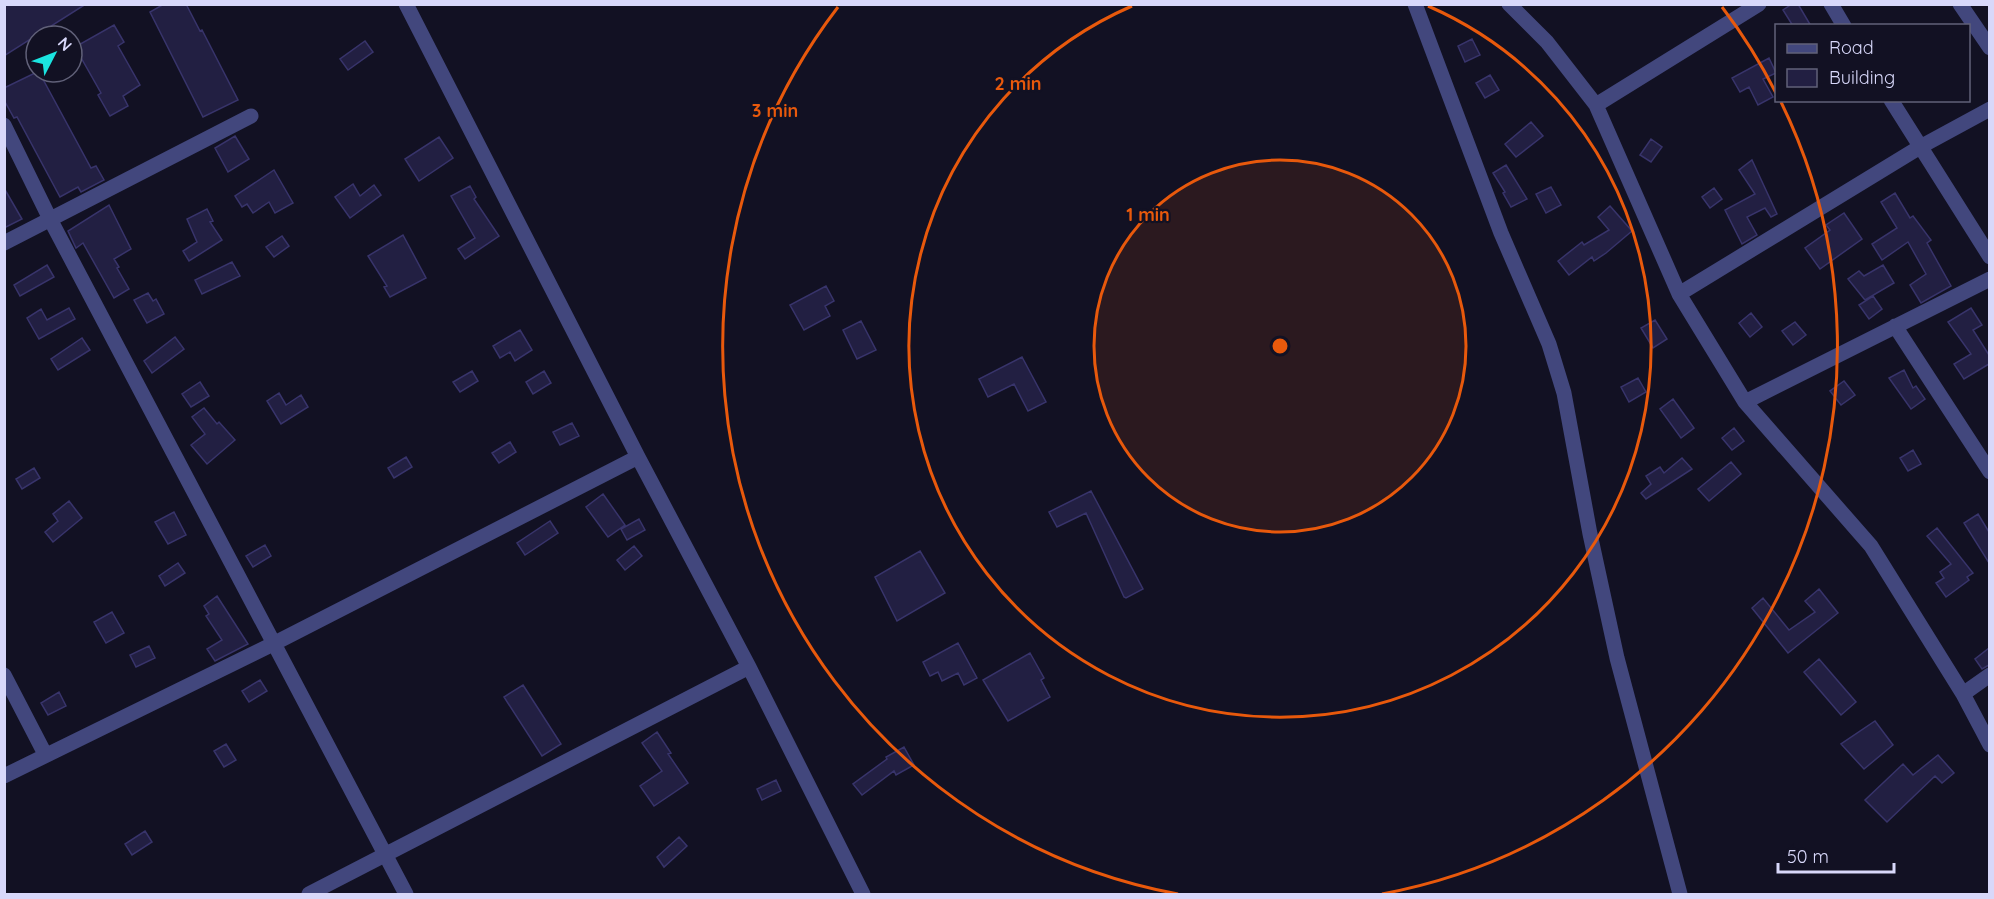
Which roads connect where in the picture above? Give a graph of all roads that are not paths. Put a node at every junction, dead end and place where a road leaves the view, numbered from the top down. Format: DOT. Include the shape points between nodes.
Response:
graph roads {
  1 [pos="406,4"];
  2 [pos="1415,4"];
  3 [pos="1509,4"];
  4 [pos="1759,4"];
  5 [pos="1831,4"];
  6 [pos="1960,4"];
  7 [pos="1843,24"];
  8 [pos="1989,48"];
  9 [pos="1892,102"];
  10 [pos="1596,105"];
  11 [pos="1989,109"];
  12 [pos="251,116"];
  13 [pos="4,125"];
  14 [pos="1920,147"];
  15 [pos="50,219"];
  16 [pos="4,243"];
  17 [pos="1989,256"];
  18 [pos="1989,279"];
  19 [pos="1679,294"];
  20 [pos="1895,326"];
  21 [pos="1745,402"];
  22 [pos="638,457"];
  23 [pos="1989,472"];
  24 [pos="273,644"];
  25 [pos="749,667"];
  26 [pos="4,675"];
  27 [pos="1989,675"];
  28 [pos="1963,694"];
  29 [pos="1989,744"];
  30 [pos="45,754"];
  31 [pos="4,776"];
  32 [pos="386,856"];
  33 [pos="309,894"];
  34 [pos="406,894"];
  35 [pos="863,894"];
  36 [pos="1680,894"];
  1 -- 22 [label="street"];
  2 -- 36 [label="street" via="1501,233 1549,344 1564,393 1617,658"];
  3 -- 10 [label="street" via="1547,42"];
  4 -- 10 [label="street"];
  5 -- 7 [label="street"];
  6 -- 8 [label="street"];
  9 -- 14 [label="street"];
  10 -- 19 [label="street"];
  11 -- 14 [label="street"];
  12 -- 15 [label="street"];
  13 -- 15 [label="street"];
  14 -- 17 [label="street"];
  14 -- 19 [label="street"];
  15 -- 16 [label="street"];
  15 -- 24 [label="street"];
  18 -- 20 [label="street"];
  19 -- 21 [label="street"];
  20 -- 21 [label="street"];
  20 -- 23 [label="street"];
  21 -- 28 [label="street" via="1871,546"];
  22 -- 24 [label="street"];
  22 -- 25 [label="street"];
  24 -- 30 [label="street"];
  24 -- 32 [label="street"];
  25 -- 32 [label="street"];
  25 -- 35 [label="street"];
  26 -- 30 [label="street"];
  27 -- 28 [label="street"];
  28 -- 29 [label="street"];
  30 -- 31 [label="street"];
  32 -- 33 [label="street"];
  32 -- 34 [label="street"];
}
